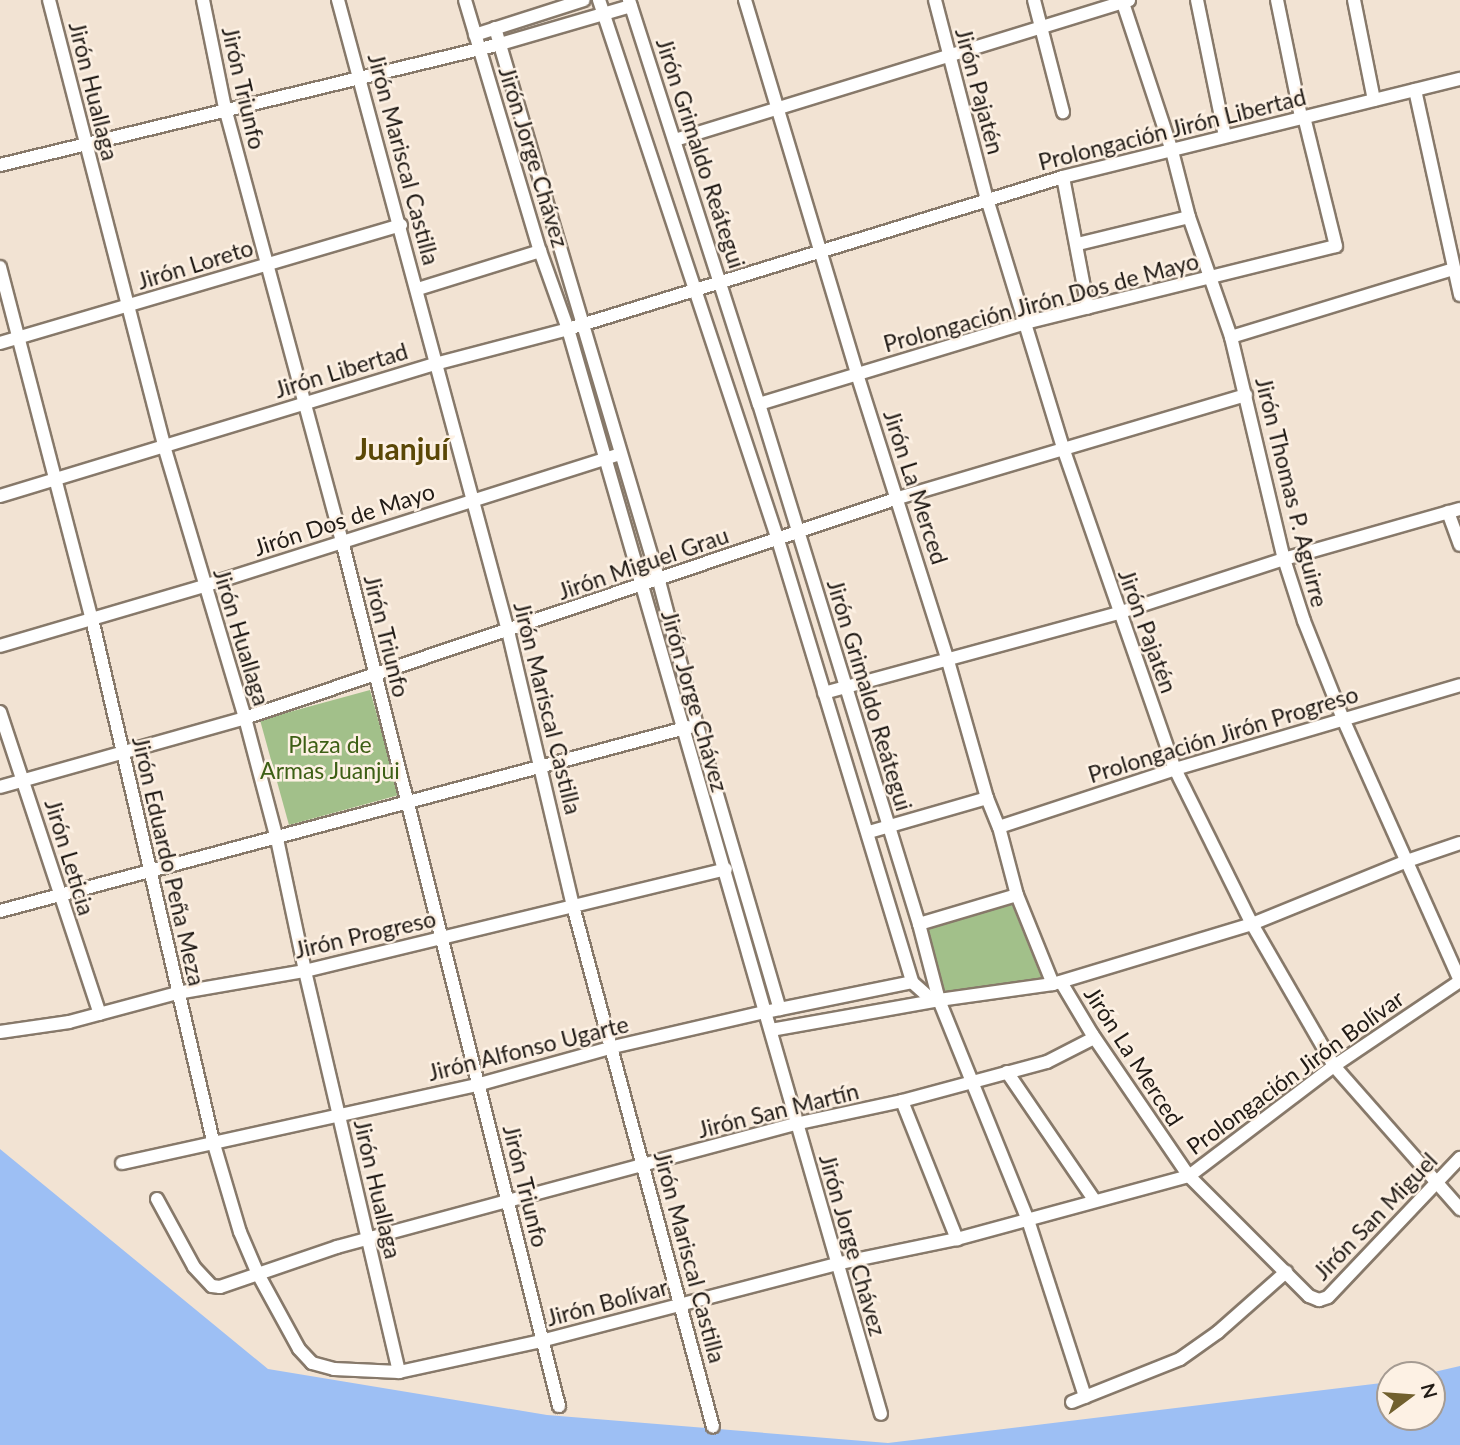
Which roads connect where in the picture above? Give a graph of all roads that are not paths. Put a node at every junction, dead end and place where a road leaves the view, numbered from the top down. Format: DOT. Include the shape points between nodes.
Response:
graph roads {
  1 [pos="49,0"];
  2 [pos="203,0"];
  3 [pos="338,0"];
  4 [pos="465,0"];
  5 [pos="584,0"];
  6 [pos="599,0"];
  7 [pos="745,0"];
  8 [pos="935,0"];
  9 [pos="1034,0"];
  10 [pos="1198,0"];
  11 [pos="1276,0"];
  12 [pos="1354,0"];
  13 [pos="1124,1"];
  14 [pos="630,3"];
  15 [pos="604,16"];
  16 [pos="1040,27"];
  17 [pos="495,28"];
  18 [pos="477,41"];
  19 [pos="500,44"];
  20 [pos="948,56"];
  21 [pos="360,76"];
  22 [pos="1460,79"];
  23 [pos="1415,90"];
  24 [pos="1374,100"];
  25 [pos="225,108"];
  26 [pos="779,110"];
  27 [pos="1063,112"];
  28 [pos="1302,117"];
  29 [pos="1225,136"];
  30 [pos="675,139"];
  31 [pos="85,142"];
  32 [pos="1171,151"];
  33 [pos="0,165"];
  34 [pos="1063,177"];
  35 [pos="987,199"];
  36 [pos="1189,217"];
  37 [pos="401,225"];
  38 [pos="1078,244"];
  39 [pos="540,251"];
  40 [pos="821,251"];
  41 [pos="265,265"];
  42 [pos="0,267"];
  43 [pos="1454,269"];
  44 [pos="1211,278"];
  45 [pos="720,282"];
  46 [pos="418,289"];
  47 [pos="695,290"];
  48 [pos="1460,295"];
  49 [pos="127,306"];
  50 [pos="1088,308"];
  51 [pos="1025,323"];
  52 [pos="583,325"];
  53 [pos="568,330"];
  54 [pos="18,337"];
  55 [pos="1231,337"];
  56 [pos="0,343"];
  57 [pos="435,364"];
  58 [pos="857,374"];
  59 [pos="1246,396"];
  60 [pos="304,404"];
  61 [pos="759,404"];
  62 [pos="164,446"];
  63 [pos="1063,448"];
  64 [pos="620,454"];
  65 [pos="603,460"];
  66 [pos="56,479"];
  67 [pos="0,496"];
  68 [pos="898,498"];
  69 [pos="472,499"];
  70 [pos="1454,511"];
  71 [pos="799,531"];
  72 [pos="778,540"];
  73 [pos="342,541"];
  74 [pos="1460,545"];
  75 [pos="1284,559"];
  76 [pos="659,581"];
  77 [pos="204,586"];
  78 [pos="640,587"];
  79 [pos="1118,613"];
  80 [pos="92,619"];
  81 [pos="508,631"];
  82 [pos="0,646"];
  83 [pos="948,661"];
  84 [pos="375,676"];
  85 [pos="1460,685"];
  86 [pos="846,688"];
  87 [pos="824,693"];
  88 [pos="0,712"];
  89 [pos="245,718"];
  90 [pos="1343,719"];
  91 [pos="697,726"];
  92 [pos="682,729"];
  93 [pos="124,754"];
  94 [pos="540,767"];
  95 [pos="1175,769"];
  96 [pos="24,779"];
  97 [pos="0,787"];
  98 [pos="986,798"];
  99 [pos="408,801"];
  100 [pos="999,827"];
  101 [pos="888,828"];
  102 [pos="869,832"];
  103 [pos="277,839"];
  104 [pos="1460,843"];
  105 [pos="1407,861"];
  106 [pos="738,866"];
  107 [pos="149,869"];
  108 [pos="721,870"];
  109 [pos="59,895"];
  110 [pos="1017,895"];
  111 [pos="573,906"];
  112 [pos="0,911"];
  113 [pos="919,924"];
  114 [pos="1252,924"];
  115 [pos="443,938"];
  116 [pos="305,971"];
  117 [pos="1460,981"];
  118 [pos="912,982"];
  119 [pos="1057,983"];
  120 [pos="177,993"];
  121 [pos="939,1000"];
  122 [pos="780,1009"];
  123 [pos="765,1012"];
  124 [pos="100,1014"];
  125 [pos="771,1030"];
  126 [pos="0,1032"];
  127 [pos="1094,1038"];
  128 [pos="613,1047"];
  129 [pos="1334,1066"];
  130 [pos="1007,1072"];
  131 [pos="970,1081"];
  132 [pos="480,1084"];
  133 [pos="902,1101"];
  134 [pos="339,1115"];
  135 [pos="795,1124"];
  136 [pos="213,1141"];
  137 [pos="1460,1158"];
  138 [pos="122,1163"];
  139 [pos="645,1166"];
  140 [pos="1188,1176"];
  141 [pos="1437,1184"];
  142 [pos="157,1199"];
  143 [pos="508,1201"];
  144 [pos="1095,1201"];
  145 [pos="1460,1209"];
  146 [pos="1028,1220"];
  147 [pos="369,1239"];
  148 [pos="957,1239"];
  149 [pos="836,1265"];
  150 [pos="1286,1272"];
  151 [pos="258,1274"];
  152 [pos="1319,1300"];
  153 [pos="681,1304"];
  154 [pos="541,1341"];
  155 [pos="399,1372"];
  156 [pos="1085,1397"];
  157 [pos="1072,1402"];
  158 [pos="559,1406"];
  159 [pos="881,1414"];
  160 [pos="713,1427"];
  1 -- 31 [label="street, Jirón Huallaga"];
  2 -- 25 [label="street, Jirón Triunfo"];
  3 -- 21 [label="street, Jirón Mariscal Castilla"];
  4 -- 18 [label="street, Jirón Jorge Chávez"];
  5 -- 17 [label="street"];
  6 -- 15 [label="street, Jirón Grimaldo Reátegui"];
  7 -- 26 [label="street, Jirón La Merced"];
  8 -- 20 [label="street, Jirón Pajatén"];
  9 -- 16 [label="street"];
  10 -- 29 [label="street"];
  11 -- 28 [label="street"];
  12 -- 24 [label="street"];
  13 -- 16 [label="street"];
  13 -- 32 [label="street, Jirón Thomas P. Aguirre"];
  14 -- 15 [label="street"];
  14 -- 30 [label="street, Jirón Grimaldo Reátegui"];
  15 -- 19 [label="street"];
  15 -- 47 [label="street, Jirón Grimaldo Reátegui"];
  16 -- 20 [label="street"];
  16 -- 27 [label="street"];
  17 -- 18 [label="street"];
  17 -- 19 [label="street, Jirón Jorge Chávez"];
  18 -- 19 [label="street"];
  18 -- 21 [label="street"];
  18 -- 39 [label="street, Jirón Jorge Chávez"];
  19 -- 52 [label="street, Jirón Jorge Chávez"];
  20 -- 26 [label="street"];
  20 -- 35 [label="street, Jirón Pajatén"];
  21 -- 25 [label="street"];
  21 -- 37 [label="street, Jirón Mariscal Castilla"];
  22 -- 23 [label="street, Prolongación Jirón Libertad"];
  23 -- 24 [label="street, Prolongación Jirón Libertad"];
  23 -- 43 [label="street"];
  24 -- 28 [label="street, Prolongación Jirón Libertad"];
  25 -- 31 [label="street"];
  25 -- 41 [label="street, Jirón Triunfo"];
  26 -- 30 [label="street"];
  26 -- 40 [label="street, Jirón La Merced"];
  28 -- 29 [label="street, Prolongación Jirón Libertad"];
  28 -- 44 [label="street, Prolongación Jirón Dos de Mayo" via="1336,246"];
  29 -- 32 [label="street, Prolongación Jirón Libertad"];
  30 -- 45 [label="street, Jirón Grimaldo Reátegui"];
  31 -- 33 [label="street"];
  31 -- 49 [label="street, Jirón Huallaga"];
  32 -- 34 [label="street, Prolongación Jirón Libertad"];
  32 -- 36 [label="street, Jirón Thomas P. Aguirre"];
  34 -- 35 [label="street, Prolongación Jirón Libertad"];
  34 -- 38 [label="street"];
  35 -- 40 [label="street, Prolongación Jirón Libertad"];
  35 -- 51 [label="street, Jirón Pajatén"];
  36 -- 38 [label="street"];
  36 -- 44 [label="street, Jirón Thomas P. Aguirre"];
  37 -- 41 [label="street, Jirón Loreto"];
  37 -- 46 [label="street, Jirón Mariscal Castilla"];
  38 -- 50 [label="street"];
  39 -- 46 [label="street"];
  39 -- 53 [label="street, Jirón Jorge Chávez"];
  40 -- 45 [label="street, Prolongación Jirón Libertad"];
  40 -- 58 [label="street, Jirón La Merced"];
  41 -- 49 [label="street, Jirón Loreto"];
  41 -- 60 [label="street, Jirón Triunfo"];
  42 -- 54 [label="street, Jirón Eduardo Peña Meza"];
  43 -- 48 [label="street"];
  43 -- 55 [label="street"];
  44 -- 50 [label="street, Prolongación Jirón Dos de Mayo"];
  44 -- 55 [label="street, Jirón Thomas P. Aguirre"];
  45 -- 47 [label="street, Prolongación Jirón Libertad"];
  45 -- 61 [label="street, Jirón Grimaldo Reátegui"];
  46 -- 57 [label="street, Jirón Mariscal Castilla"];
  47 -- 52 [label="street, Jirón Libertad"];
  47 -- 72 [label="street, Jirón Grimaldo Reátegui"];
  49 -- 54 [label="street, Jirón Loreto"];
  49 -- 62 [label="street, Jirón Huallaga"];
  50 -- 51 [label="street, Prolongación Jirón Dos de Mayo"];
  51 -- 58 [label="street, Prolongación Jirón Dos de Mayo"];
  51 -- 63 [label="street, Jirón Pajatén"];
  52 -- 53 [label="street, Jirón Libertad"];
  52 -- 64 [label="street, Jirón Jorge Chávez"];
  53 -- 57 [label="street, Jirón Libertad"];
  53 -- 65 [label="street, Jirón Jorge Chávez"];
  54 -- 56 [label="street, Jirón Loreto"];
  54 -- 66 [label="street, Jirón Eduardo Peña Meza"];
  55 -- 59 [label="street, Jirón Thomas P. Aguirre"];
  57 -- 60 [label="street, Jirón Libertad"];
  57 -- 69 [label="street, Jirón Mariscal Castilla"];
  58 -- 61 [label="street, Prolongación Jirón Dos de Mayo"];
  58 -- 68 [label="street, Jirón La Merced"];
  59 -- 63 [label="street, Jirón Miguel Grau"];
  59 -- 75 [label="street, Jirón Thomas P. Aguirre"];
  60 -- 62 [label="street, Jirón Libertad"];
  60 -- 73 [label="street, Jirón Triunfo"];
  61 -- 71 [label="street, Jirón Grimaldo Reátegui"];
  62 -- 66 [label="street, Jirón Libertad"];
  62 -- 77 [label="street, Jirón Huallaga"];
  63 -- 68 [label="street, Jirón Miguel Grau"];
  63 -- 79 [label="street, Jirón Pajatén"];
  64 -- 65 [label="street, Jirón Dos de Mayo"];
  64 -- 76 [label="street, Jirón Jorge Chávez"];
  65 -- 69 [label="street, Jirón Dos de Mayo"];
  65 -- 78 [label="street, Jirón Jorge Chávez"];
  66 -- 67 [label="street, Jirón Libertad"];
  66 -- 80 [label="street, Jirón Eduardo Peña Meza"];
  68 -- 71 [label="street, Jirón Miguel Grau"];
  68 -- 83 [label="street, Jirón La Merced"];
  69 -- 73 [label="street, Jirón Dos de Mayo"];
  69 -- 81 [label="street, Jirón Mariscal Castilla"];
  70 -- 74 [label="street"];
  70 -- 75 [label="street"];
  71 -- 72 [label="street, Jirón Miguel Grau"];
  71 -- 86 [label="street, Jirón Grimaldo Reátegui"];
  72 -- 76 [label="street, Jirón Miguel Grau"];
  72 -- 87 [label="street, Jirón Grimaldo Reátegui"];
  73 -- 77 [label="street, Jirón Dos de Mayo"];
  73 -- 84 [label="street, Jirón Triunfo"];
  75 -- 79 [label="street"];
  75 -- 90 [label="street, Jirón Thomas P. Aguirre"];
  76 -- 78 [label="street, Jirón Miguel Grau"];
  76 -- 91 [label="street, Jirón Jorge Chávez"];
  77 -- 80 [label="street, Jirón Dos de Mayo"];
  77 -- 89 [label="street, Jirón Huallaga"];
  78 -- 81 [label="street, Jirón Miguel Grau"];
  78 -- 92 [label="street, Jirón Jorge Chávez"];
  79 -- 83 [label="street"];
  79 -- 95 [label="street, Jirón Pajatén"];
  80 -- 82 [label="street, Jirón Dos de Mayo"];
  80 -- 93 [label="street, Jirón Eduardo Peña Meza"];
  81 -- 84 [label="street, Jirón Miguel Grau"];
  81 -- 94 [label="street, Jirón Mariscal Castilla"];
  83 -- 86 [label="street"];
  83 -- 98 [label="street, Jirón La Merced"];
  84 -- 89 [label="street, Jirón Miguel Grau"];
  84 -- 99 [label="street, Jirón Triunfo"];
  85 -- 90 [label="street, Prolongación Jirón Progreso"];
  86 -- 87 [label="street"];
  86 -- 101 [label="street, Jirón Grimaldo Reátegui"];
  87 -- 102 [label="street, Jirón Grimaldo Reátegui"];
  88 -- 96 [label="street, Jirón Leticia"];
  89 -- 93 [label="street, Jirón Miguel Grau"];
  89 -- 103 [label="street, Jirón Huallaga"];
  90 -- 95 [label="street, Prolongación Jirón Progreso"];
  90 -- 105 [label="street, Jirón Thomas P. Aguirre"];
  91 -- 92 [label="street"];
  91 -- 106 [label="street, Jirón Jorge Chávez"];
  92 -- 94 [label="street"];
  92 -- 108 [label="street, Jirón Jorge Chávez"];
  93 -- 96 [label="street, Jirón Miguel Grau"];
  93 -- 107 [label="street, Jirón Eduardo Peña Meza"];
  94 -- 99 [label="street"];
  94 -- 111 [label="street, Jirón Mariscal Castilla"];
  95 -- 100 [label="street, Prolongación Jirón Progreso"];
  95 -- 114 [label="street, Jirón Pajatén"];
  96 -- 97 [label="street, Jirón Miguel Grau"];
  96 -- 109 [label="street, Jirón Leticia"];
  98 -- 100 [label="street, Jirón La Merced"];
  98 -- 101 [label="street"];
  99 -- 103 [label="street"];
  99 -- 115 [label="street, Jirón Triunfo"];
  100 -- 110 [label="street, Jirón La Merced"];
  101 -- 102 [label="street"];
  101 -- 113 [label="street, Jirón Grimaldo Reátegui"];
  102 -- 118 [label="street, Jirón Grimaldo Reátegui"];
  103 -- 107 [label="street"];
  103 -- 116 [label="street, Jirón Huallaga"];
  104 -- 105 [label="street"];
  105 -- 114 [label="street"];
  105 -- 117 [label="street, Jirón Thomas P. Aguirre"];
  106 -- 108 [label="street, Jirón Progreso"];
  106 -- 122 [label="street, Jirón Jorge Chávez"];
  107 -- 109 [label="street"];
  107 -- 120 [label="street, Jirón Eduardo Peña Meza"];
  108 -- 111 [label="street, Jirón Progreso"];
  108 -- 123 [label="street, Jirón Jorge Chávez"];
  109 -- 112 [label="street"];
  109 -- 124 [label="street, Jirón Leticia"];
  110 -- 113 [label="street"];
  110 -- 119 [label="street, Jirón La Merced"];
  111 -- 115 [label="street, Jirón Progreso"];
  111 -- 128 [label="street, Jirón Mariscal Castilla"];
  113 -- 121 [label="street, Jirón Grimaldo Reátegui"];
  114 -- 119 [label="street"];
  114 -- 129 [label="street, Jirón Pajatén"];
  115 -- 116 [label="street, Jirón Progreso"];
  115 -- 132 [label="street, Jirón Triunfo"];
  116 -- 120 [label="street, Jirón Progreso"];
  116 -- 134 [label="street, Jirón Huallaga"];
  117 -- 129 [label="street, Prolongación Jirón Bolívar"];
  118 -- 121 [label="street"];
  118 -- 122 [label="street, Jirón Alfonso Ugarte"];
  119 -- 121 [label="street"];
  119 -- 127 [label="street, Jirón La Merced"];
  120 -- 124 [label="street, Jirón Progreso"];
  120 -- 136 [label="street, Jirón Eduardo Peña Meza"];
  121 -- 125 [label="street"];
  121 -- 131 [label="street, Jirón Grimaldo Reátegui"];
  122 -- 123 [label="street, Jirón Alfonso Ugarte"];
  123 -- 125 [label="street, Jirón Jorge Chávez"];
  123 -- 128 [label="street, Jirón Alfonso Ugarte"];
  124 -- 126 [label="street, Jirón Progreso"];
  125 -- 135 [label="street, Jirón Jorge Chávez"];
  127 -- 130 [label="street, Jirón San Martín" via="1047,1062"];
  127 -- 140 [label="street, Jirón La Merced"];
  128 -- 132 [label="street, Jirón Alfonso Ugarte"];
  128 -- 139 [label="street, Jirón Mariscal Castilla"];
  129 -- 140 [label="street, Prolongación Jirón Bolívar"];
  129 -- 141 [label="street, Jirón Pajatén"];
  130 -- 131 [label="street, Jirón San Martín"];
  130 -- 144 [label="street"];
  131 -- 133 [label="street, Jirón San Martín"];
  131 -- 146 [label="street, Jirón Grimaldo Reátegui"];
  132 -- 134 [label="street, Jirón Alfonso Ugarte"];
  132 -- 143 [label="street, Jirón Triunfo"];
  133 -- 135 [label="street, Jirón San Martín"];
  133 -- 148 [label="street"];
  134 -- 136 [label="street, Jirón Alfonso Ugarte"];
  134 -- 147 [label="street, Jirón Huallaga"];
  135 -- 139 [label="street, Jirón San Martín"];
  135 -- 149 [label="street, Jirón Jorge Chávez"];
  136 -- 138 [label="street, Jirón Alfonso Ugarte"];
  136 -- 151 [label="street, Jirón Eduardo Peña Meza" via="240,1232"];
  137 -- 141 [label="street, Jirón San Miguel"];
  139 -- 143 [label="street, Jirón San Martín"];
  139 -- 153 [label="street, Jirón Mariscal Castilla"];
  140 -- 144 [label="street, Prolongación Jirón Bolívar"];
  140 -- 150 [label="street, Jirón La Merced"];
  141 -- 145 [label="street, Jirón Pajatén"];
  141 -- 152 [label="street, Jirón San Miguel" via="1328,1297"];
  142 -- 151 [label="street, Jirón San Martín" via="194,1268 212,1286 227,1286"];
  143 -- 147 [label="street, Jirón San Martín"];
  143 -- 154 [label="street, Jirón Triunfo"];
  144 -- 146 [label="street, Prolongación Jirón Bolívar"];
  146 -- 148 [label="street, Jirón Bolívar"];
  146 -- 156 [label="street, Jirón Grimaldo Reátegui"];
  147 -- 151 [label="street, Jirón San Martín"];
  147 -- 155 [label="street, Jirón Huallaga"];
  148 -- 149 [label="street, Jirón Bolívar"];
  149 -- 153 [label="street, Jirón Bolívar"];
  149 -- 159 [label="street, Jirón Jorge Chávez"];
  150 -- 152 [label="street, Jirón La Merced"];
  150 -- 156 [label="street, Jirón San Miguel" via="1180,1359"];
  151 -- 155 [label="street, Jirón Eduardo Peña Meza" via="299,1349 312,1363"];
  153 -- 154 [label="street, Jirón Bolívar"];
  153 -- 160 [label="street, Jirón Mariscal Castilla"];
  154 -- 155 [label="street, Jirón Bolívar"];
  154 -- 158 [label="street, Jirón Triunfo"];
  156 -- 157 [label="street, Jirón San Miguel"];
}
